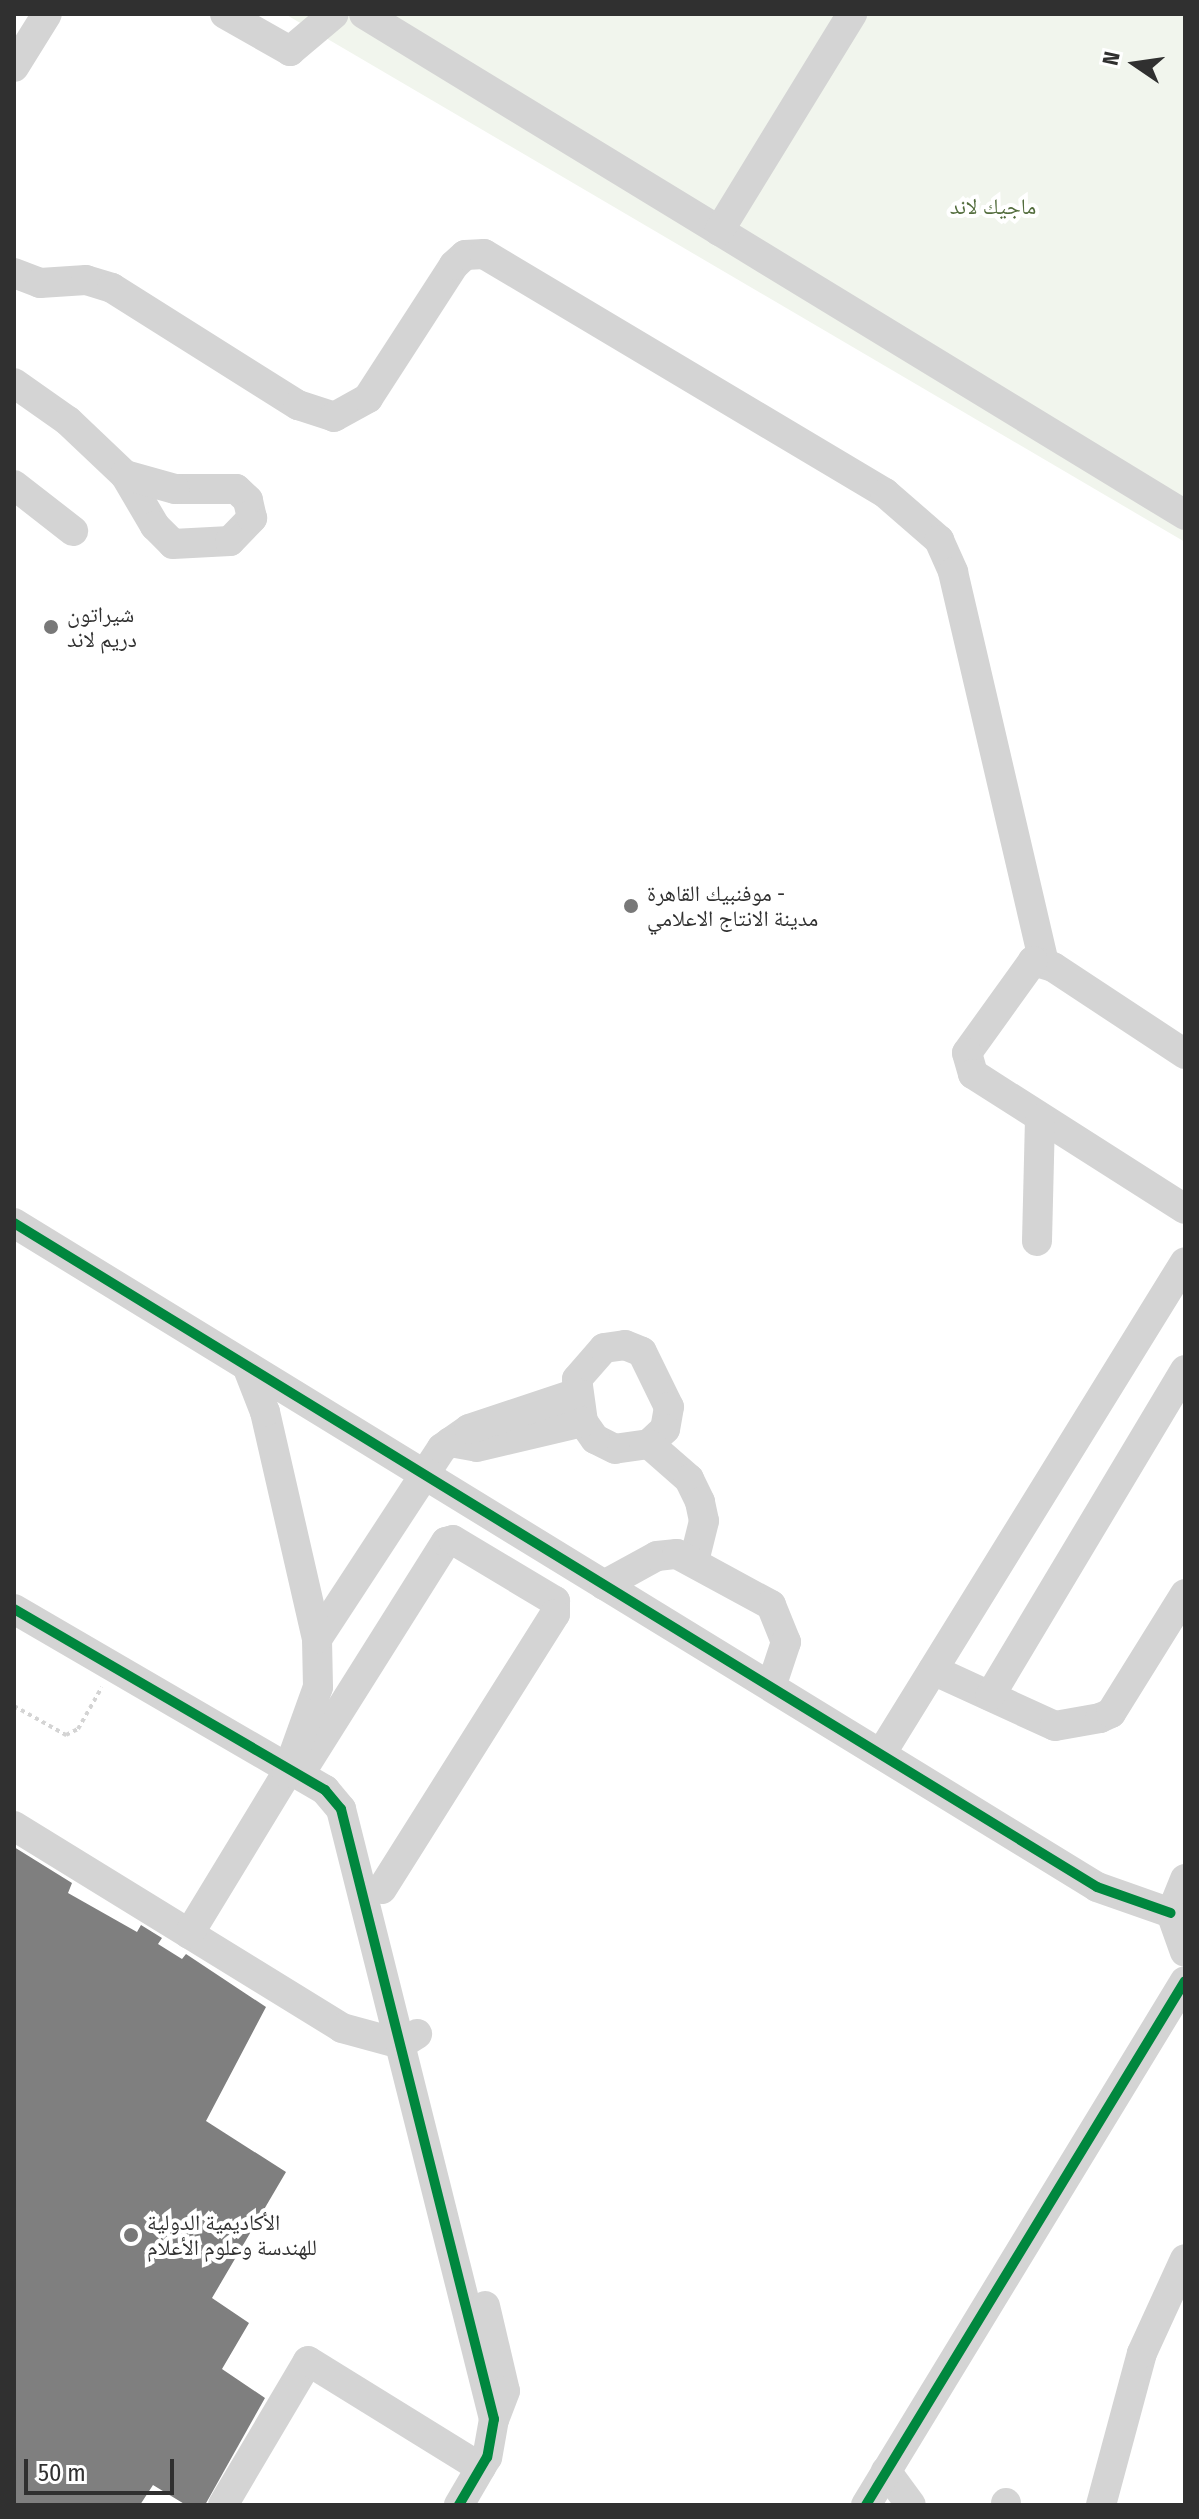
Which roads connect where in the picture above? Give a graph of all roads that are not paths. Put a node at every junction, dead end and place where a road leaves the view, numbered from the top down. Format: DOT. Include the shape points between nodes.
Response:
graph roads {
  1 [pos="47,14"];
  2 [pos="225,14"];
  3 [pos="334,14"];
  4 [pos="364,14"];
  5 [pos="852,14"];
  6 [pos="14,67"];
  7 [pos="719,231"];
  8 [pos="14,273"];
  9 [pos="14,383"];
  10 [pos="125,475"];
  11 [pos="14,485"];
  12 [pos="1185,515"];
  13 [pos="73,531"];
  14 [pos="1044,962"];
  15 [pos="1185,1054"];
  16 [pos="1040,1119"];
  17 [pos="1185,1209"];
  18 [pos="14,1223"];
  19 [pos="1037,1241"];
  20 [pos="1185,1262"];
  21 [pos="247,1366"];
  22 [pos="1185,1370"];
  23 [pos="580,1408"];
  24 [pos="649,1444"];
  25 [pos="424,1474"];
  26 [pos="694,1561"];
  27 [pos="604,1585"];
  28 [pos="14,1588"];
  29 [pos="1185,1594"];
  30 [pos="14,1609"];
  31 [pos="317,1639"];
  32 [pos="933,1670"];
  33 [pos="771,1687"];
  34 [pos="990,1696"];
  35 [pos="881,1754"];
  36 [pos="297,1763"];
  37 [pos="14,1826"];
  38 [pos="1185,1879"];
  39 [pos="382,1889"];
  40 [pos="1171,1913"];
  41 [pos="189,1934"];
  42 [pos="1185,1952"];
  43 [pos="1185,1981"];
  44 [pos="410,2038"];
  45 [pos="1185,2259"];
  46 [pos="1174,2306"];
  47 [pos="481,2468"];
  48 [pos="886,2471"];
  49 [pos="223,2505"];
  50 [pos="459,2505"];
  51 [pos="866,2505"];
  52 [pos="911,2505"];
  53 [pos="1101,2505"];
  1 -- 6 [label="street"];
  2 -- 3 [label="street" via="290,51"];
  4 -- 7 [label="street"];
  5 -- 7 [label="street"];
  7 -- 12 [label="street"];
  8 -- 14 [label="street" via="40,283 86,280 112,288 298,405 334,417 368,398 454,265 465,255 484,254 885,493 939,540 953,572"];
  9 -- 10 [label="street" via="68,421"];
  11 -- 13 [label="street"];
  14 -- 15 [label="street"];
  14 -- 16 [label="street" via="1024,966 967,1053 973,1074"];
  16 -- 17 [label="street"];
  16 -- 19 [label="street"];
  18 -- 21 [label="street"];
  20 -- 32 [label="street"];
  21 -- 25 [label="street"];
  21 -- 31 [label="street" via="265,1412"];
  22 -- 34 [label="street"];
  23 -- 24 [label="street" via="595,1439 615,1449"];
  23 -- 24 [label="street" via="577,1379 604,1348 642,1352 669,1407 665,1429"];
  23 -- 25 [label="street" via="469,1429 450,1442"];
  24 -- 26 [label="street" via="689,1479 700,1502 703,1530"];
  25 -- 27 [label="street"];
  25 -- 31 [label="street"];
  26 -- 27 [label="street" via="657,1556"];
  26 -- 33 [label="street" via="780,1615 786,1642"];
  27 -- 33 [label="street"];
  28 -- 36 [label="street"];
  29 -- 34 [label="street" via="1105,1717 1055,1726"];
  30 -- 36 [label="street" via="113,1668"];
  31 -- 36 [label="street" via="318,1687"];
  32 -- 34 [label="street"];
  32 -- 35 [label="street"];
  33 -- 35 [label="street"];
  35 -- 40 [label="street" via="1097,1887"];
  36 -- 39 [label="street" via="345,1783 361,1806"];
  36 -- 39 [label="street" via="446,1542 453,1540 555,1601 555,1614"];
  36 -- 41 [label="street"];
  36 -- 44 [label="street" via="346,1821"];
  37 -- 41 [label="street"];
  38 -- 40 [label="street"];
  39 -- 44 [label="street"];
  40 -- 42 [label="street"];
  41 -- 44 [label="street" via="342,2028"];
  43 -- 48 [label="street"];
  44 -- 47 [label="street" via="494,2419"];
  45 -- 46 [label="street"];
  46 -- 53 [label="street"];
  47 -- 49 [label="street" via="308,2361"];
  47 -- 50 [label="street"];
  48 -- 51 [label="street"];
  48 -- 52 [label="street"];
}
